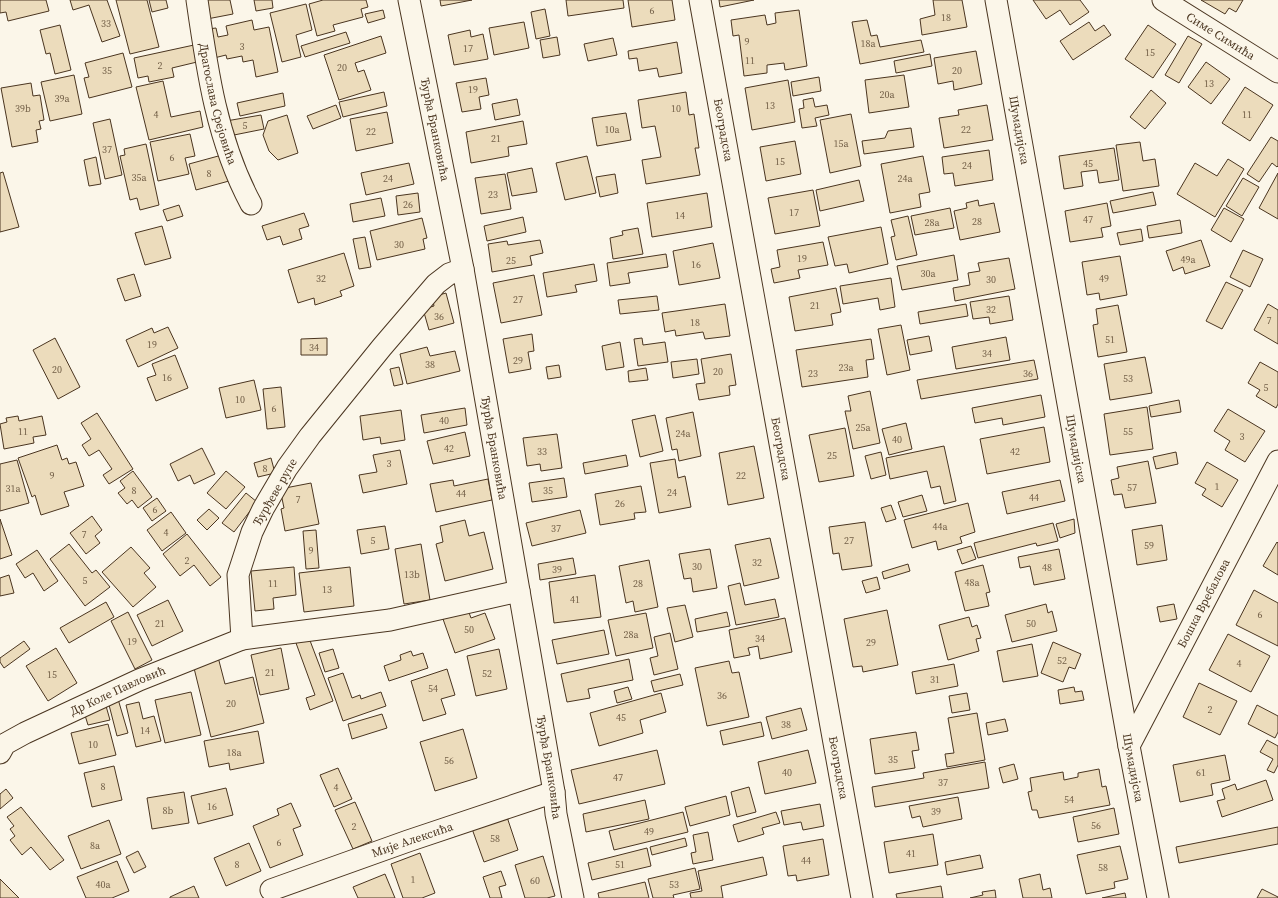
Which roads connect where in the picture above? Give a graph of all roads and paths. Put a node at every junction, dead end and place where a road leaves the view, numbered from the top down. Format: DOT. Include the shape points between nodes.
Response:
graph roads {
  1 [pos="197,0"];
  2 [pos="409,0"];
  3 [pos="700,0"];
  4 [pos="996,0"];
  5 [pos="1163,0"];
  6 [pos="1278,72"];
  7 [pos="251,204"];
  8 [pos="463,269"];
  9 [pos="1278,461"];
  10 [pos="519,591"];
  11 [pos="242,640"];
  12 [pos="1129,746"];
  13 [pos="0,753"];
  14 [pos="554,792"];
  15 [pos="271,890"];
  16 [pos="573,898"];
  17 [pos="862,898"];
  18 [pos="1158,898"];
  1 -- 7 [label="street, Драгослава Срејовића" via="209,79 220,126 230,159"];
  2 -- 8 [label="street, Ђурђа Бранковића"];
  3 -- 17 [label="street, Београдска"];
  4 -- 12 [label="street, Шумадијска"];
  5 -- 6 [label="street, Симе Симића"];
  8 -- 10 [label="street, Ђурђа Бранковића"];
  8 -- 11 [label="street, Ђурђеве рупе" via="449,274 436,284 382,347 287,468 252,532 238,575"];
  9 -- 12 [label="street, Бошка Вребалова"];
  10 -- 11 [label="street" via="390,620"];
  10 -- 14 [label="street, Ђурђа Бранковића"];
  11 -- 13 [label="street, Др Коле Павловић" via="139,680 25,733 5,744"];
  12 -- 18 [label="street, Шумадијска"];
  14 -- 15 [label="street, Мије Алексића"];
  14 -- 16 [label="street, Ђурђа Бранковића"];
}
